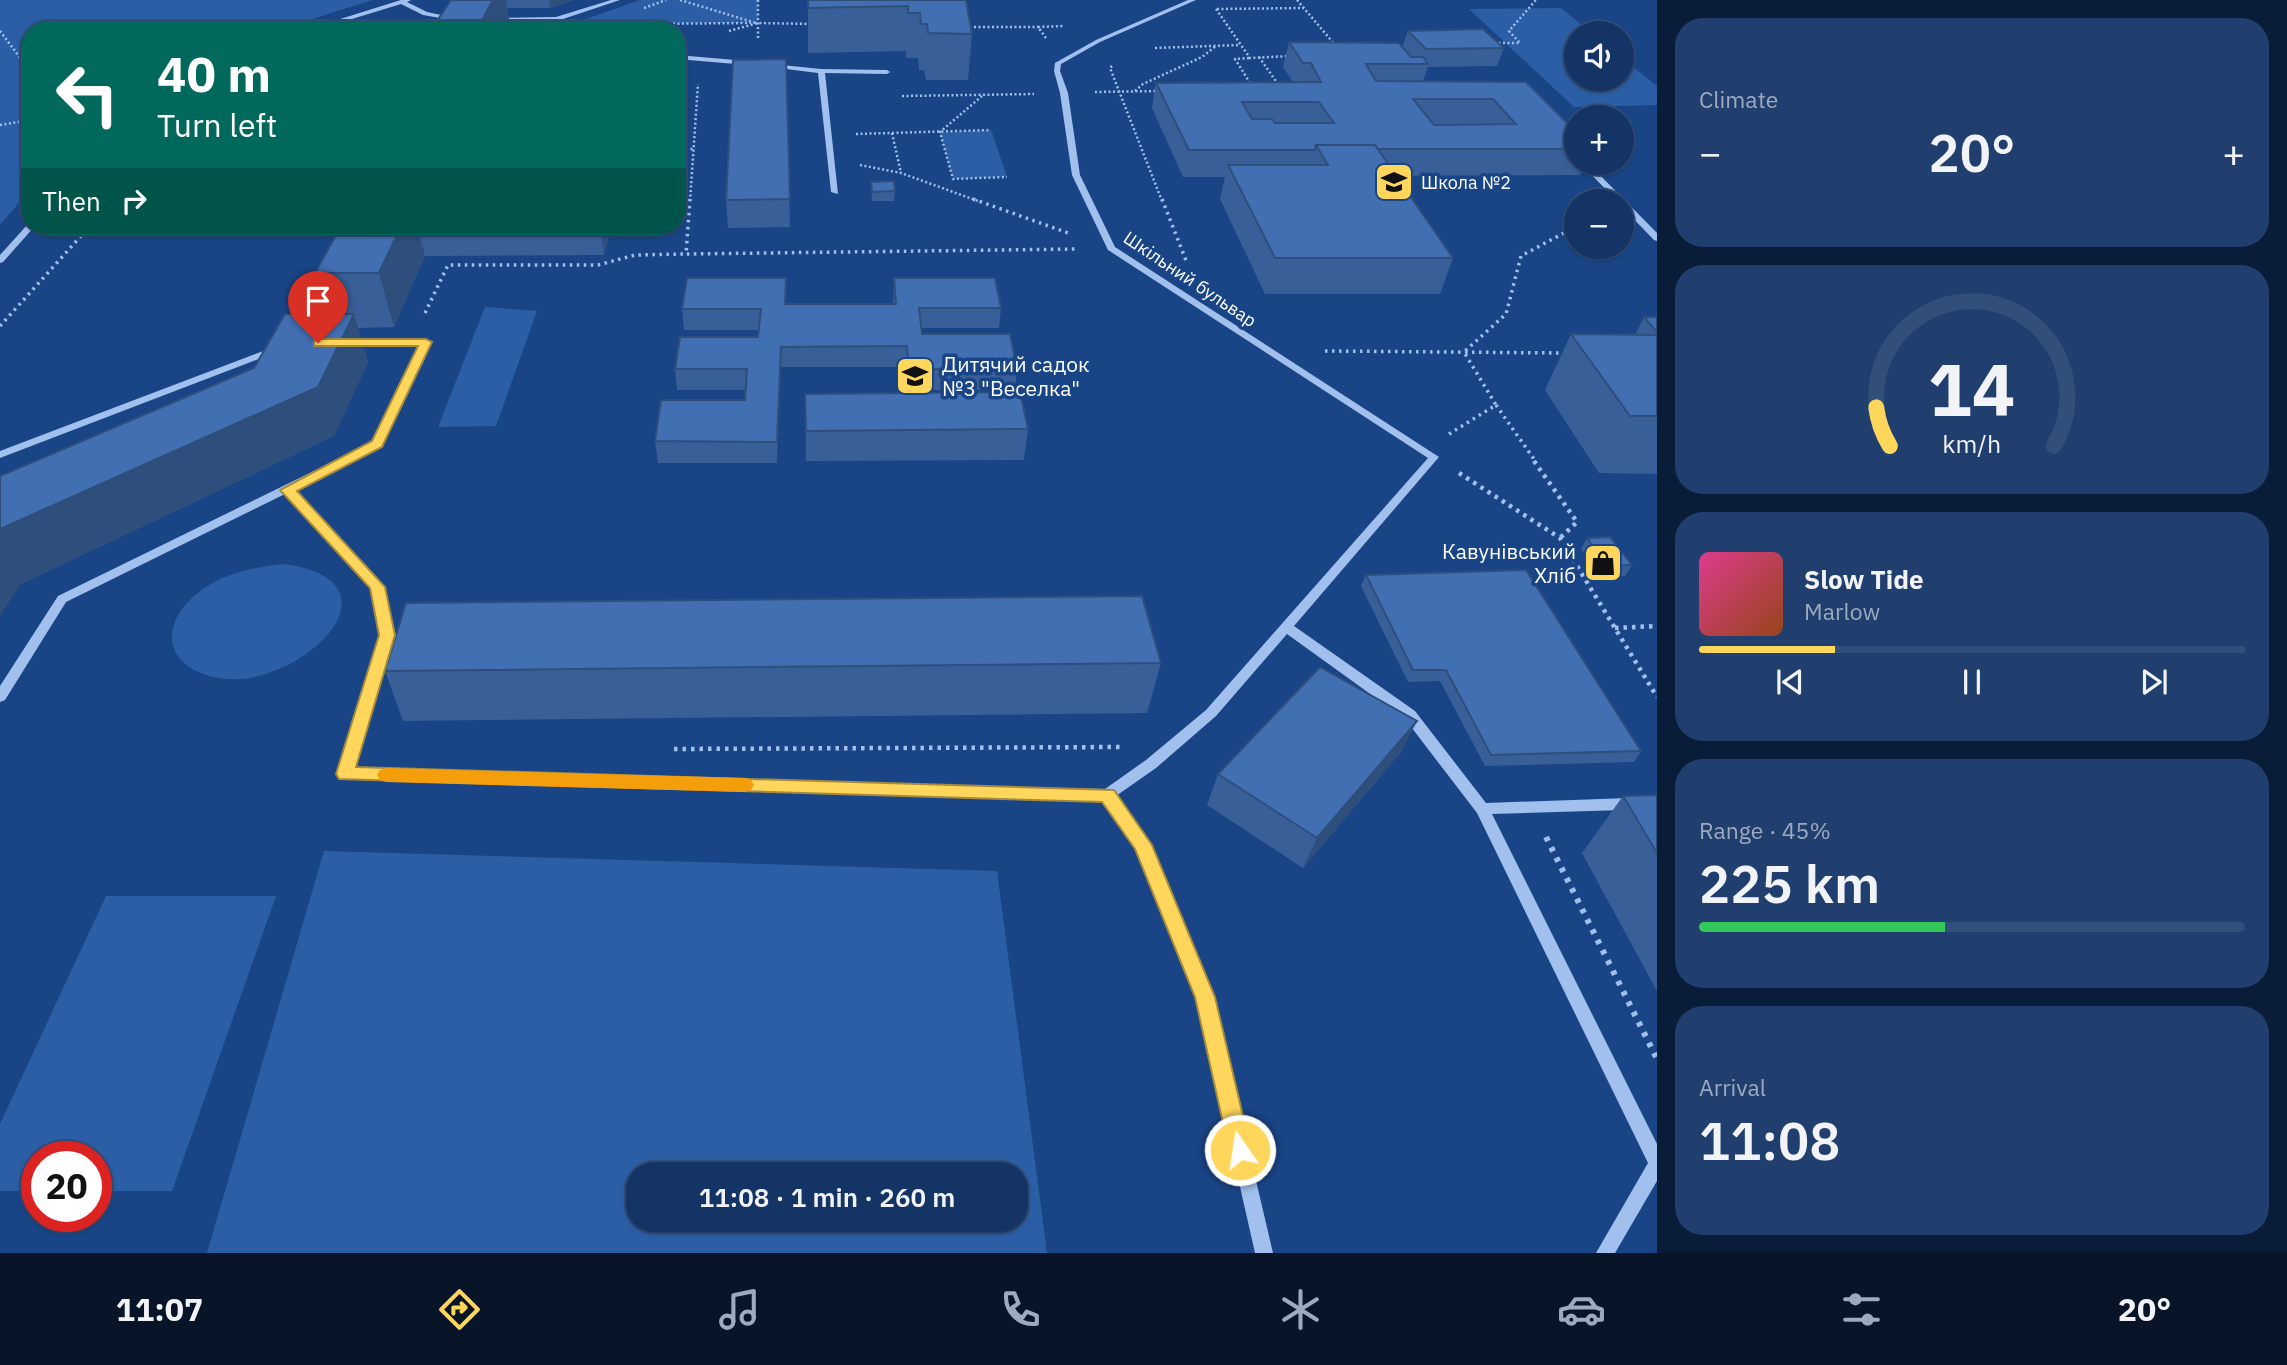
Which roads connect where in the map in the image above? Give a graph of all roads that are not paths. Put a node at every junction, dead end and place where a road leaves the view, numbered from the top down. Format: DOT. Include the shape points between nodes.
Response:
graph roads {
  1 [pos="617,0"];
  2 [pos="1194,0"];
  3 [pos="404,1"];
  4 [pos="462,20"];
  5 [pos="486,20"];
  6 [pos="338,21"];
  7 [pos="509,21"];
  8 [pos="561,21"];
  9 [pos="686,58"];
  10 [pos="821,71"];
  11 [pos="887,72"];
  12 [pos="1596,175"];
  13 [pos="835,192"];
  14 [pos="23,235"];
  15 [pos="1657,238"];
  16 [pos="0,260"];
  17 [pos="331,343"];
  18 [pos="280,348"];
  19 [pos="0,455"];
  20 [pos="288,490"];
  21 [pos="1285,626"];
  22 [pos="0,697"];
  23 [pos="1107,795"];
  24 [pos="1657,803"];
  25 [pos="1482,809"];
  26 [pos="1657,1163"];
  27 [pos="1264,1253"];
  28 [pos="1605,1253"];
  1 -- 8 [label="street"];
  2 -- 21 [label="street, Шкільний бульвар" via="1098,41 1058,64 1076,175 1111,248 1428,454"];
  3 -- 4 [label="street" via="425,14"];
  3 -- 6 [label="street"];
  5 -- 7 [label="street"];
  9 -- 10 [label="street"];
  10 -- 11 [label="street"];
  10 -- 13 [label="street"];
  12 -- 15 [label="street"];
  14 -- 16 [label="street"];
  17 -- 20 [label="street" via="426,342 377,444"];
  18 -- 19 [label="street"];
  20 -- 22 [label="street" via="62,599"];
  20 -- 23 [label="street" via="378,587 387,635 345,774"];
  21 -- 23 [label="street" via="1211,713"];
  21 -- 25 [label="street" via="1410,715"];
  23 -- 27 [label="street" via="1143,845 1205,997"];
  24 -- 25 [label="street"];
  25 -- 26 [label="street"];
  26 -- 28 [label="lane"];
}
